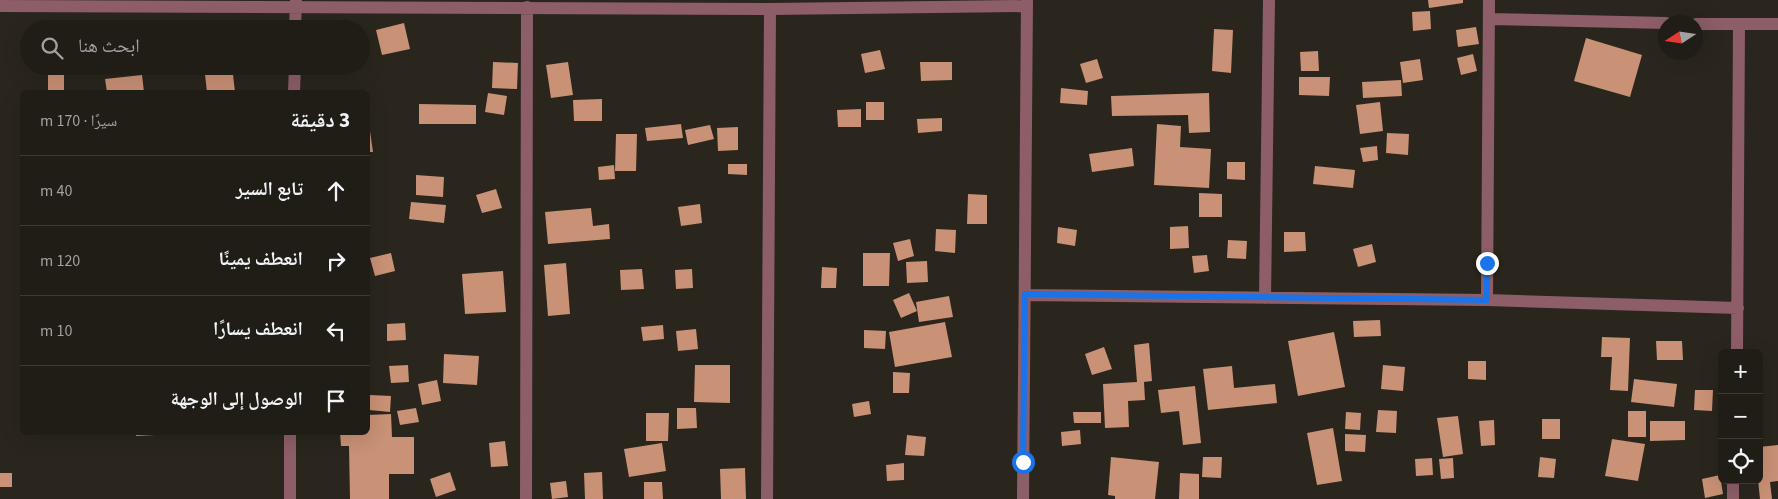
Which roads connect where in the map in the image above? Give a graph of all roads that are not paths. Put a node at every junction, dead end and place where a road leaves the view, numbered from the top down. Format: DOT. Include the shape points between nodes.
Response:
graph roads {
  1 [pos="1269,0"];
  2 [pos="1489,0"];
  3 [pos="1027,3"];
  4 [pos="296,4"];
  5 [pos="0,6"];
  6 [pos="527,8"];
  7 [pos="770,9"];
  8 [pos="1489,19"];
  9 [pos="295,20"];
  10 [pos="1658,23"];
  11 [pos="1703,24"];
  12 [pos="1778,24"];
  13 [pos="1739,25"];
  14 [pos="295,75"];
  15 [pos="294,90"];
  16 [pos="1025,294"];
  17 [pos="1265,298"];
  18 [pos="1487,300"];
  19 [pos="1738,308"];
  20 [pos="1737,349"];
  21 [pos="290,435"];
  22 [pos="1733,484"];
  23 [pos="290,499"];
  24 [pos="526,499"];
  25 [pos="767,499"];
  26 [pos="1023,499"];
  27 [pos="1733,499"];
  1 -- 17 [label="street"];
  2 -- 8 [label="street"];
  3 -- 7 [label="street"];
  3 -- 16 [label="street"];
  4 -- 5 [label="street"];
  4 -- 6 [label="street"];
  4 -- 9 [label="street"];
  6 -- 7 [label="street"];
  6 -- 24 [label="street"];
  7 -- 25 [label="street"];
  8 -- 10 [label="street"];
  8 -- 18 [label="street"];
  11 -- 13 [label="street"];
  12 -- 13 [label="street"];
  13 -- 19 [label="street"];
  14 -- 15 [label="street"];
  16 -- 17 [label="street"];
  16 -- 26 [label="street"];
  17 -- 18 [label="street"];
  18 -- 19 [label="street"];
  19 -- 20 [label="street"];
  21 -- 23 [label="street"];
  22 -- 27 [label="street"];
}
